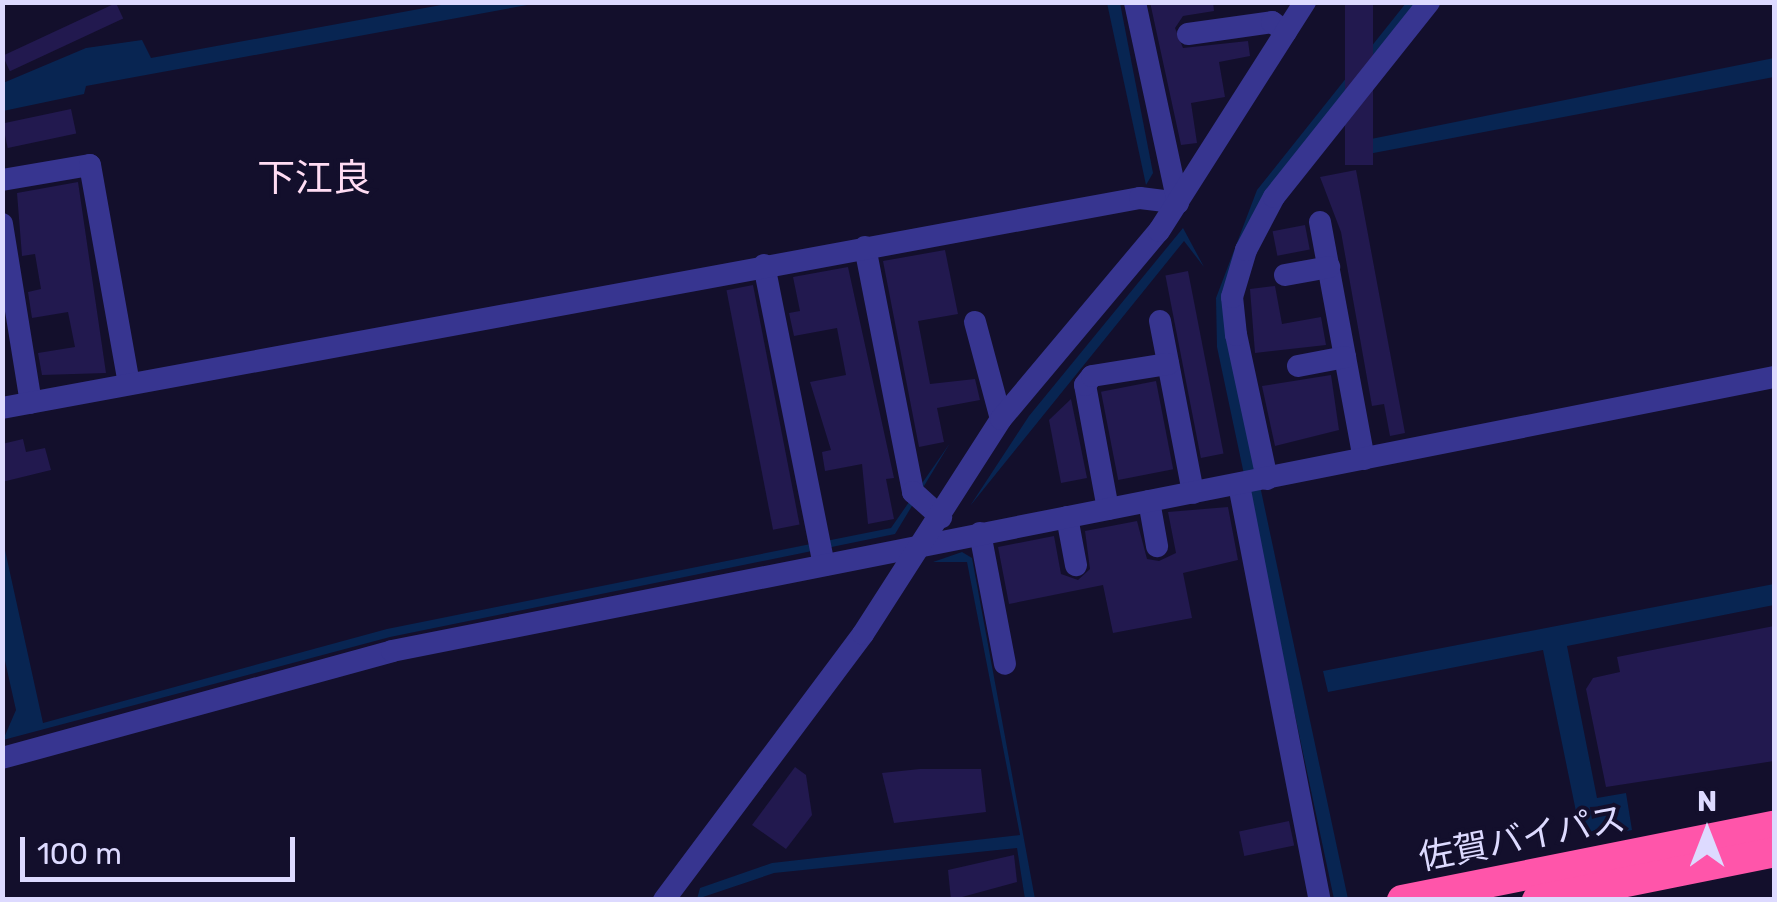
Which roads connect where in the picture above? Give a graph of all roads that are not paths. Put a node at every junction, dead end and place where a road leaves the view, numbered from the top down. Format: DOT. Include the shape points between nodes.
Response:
graph roads {
  1 [pos="1135,2"];
  2 [pos="1305,2"];
  3 [pos="1429,2"];
  4 [pos="1286,32"];
  5 [pos="1188,34"];
  6 [pos="2,180"];
  7 [pos="1178,203"];
  8 [pos="1320,222"];
  9 [pos="2,224"];
  10 [pos="865,247"];
  11 [pos="764,266"];
  12 [pos="1329,267"];
  13 [pos="1285,275"];
  14 [pos="975,322"];
  15 [pos="1160,322"];
  16 [pos="1345,358"];
  17 [pos="1168,364"];
  18 [pos="1298,366"];
  19 [pos="1774,377"];
  20 [pos="128,384"];
  21 [pos="31,403"];
  22 [pos="2,408"];
  23 [pos="1001,419"];
  24 [pos="1364,459"];
  25 [pos="1266,479"];
  26 [pos="1239,484"];
  27 [pos="1193,493"];
  28 [pos="1149,501"];
  29 [pos="927,504"];
  30 [pos="1108,509"];
  31 [pos="1067,517"];
  32 [pos="980,533"];
  33 [pos="924,544"];
  34 [pos="1158,546"];
  35 [pos="824,565"];
  36 [pos="1076,565"];
  37 [pos="1005,664"];
  38 [pos="2,758"];
  39 [pos="1774,826"];
  40 [pos="1774,852"];
  41 [pos="664,900"];
  42 [pos="1320,900"];
  43 [pos="1402,900"];
  44 [pos="1537,900"];
  1 -- 7 [label="street"];
  2 -- 4 [label="street"];
  3 -- 25 [label="street" via="1274,197 1246,250 1234,316"];
  4 -- 5 [label="street" via="1272,22"];
  4 -- 7 [label="street"];
  6 -- 20 [label="street" via="90,164"];
  7 -- 10 [label="street" via="1140,198"];
  7 -- 23 [label="street"];
  8 -- 12 [label="street"];
  9 -- 21 [label="street"];
  10 -- 11 [label="street"];
  10 -- 29 [label="street"];
  11 -- 20 [label="street"];
  11 -- 35 [label="street"];
  12 -- 13 [label="street"];
  12 -- 16 [label="street"];
  14 -- 23 [label="street"];
  15 -- 17 [label="street"];
  16 -- 18 [label="street"];
  16 -- 24 [label="street"];
  17 -- 27 [label="street"];
  17 -- 30 [label="street" via="1092,376 1085,386"];
  19 -- 24 [label="street"];
  20 -- 21 [label="street"];
  21 -- 22 [label="street"];
  23 -- 29 [label="street"];
  24 -- 25 [label="street"];
  25 -- 26 [label="street"];
  26 -- 27 [label="street"];
  26 -- 42 [label="street"];
  27 -- 28 [label="street"];
  28 -- 30 [label="street"];
  28 -- 34 [label="street"];
  29 -- 33 [label="street"];
  30 -- 31 [label="street"];
  31 -- 32 [label="street"];
  31 -- 36 [label="street"];
  32 -- 33 [label="street"];
  32 -- 37 [label="street"];
  33 -- 35 [label="street"];
  33 -- 41 [label="street"];
  35 -- 38 [label="street" via="392,650"];
  39 -- 43 [label="highway, 佐賀バイパス"];
  40 -- 44 [label="highway, 佐賀バイパス"];
}
